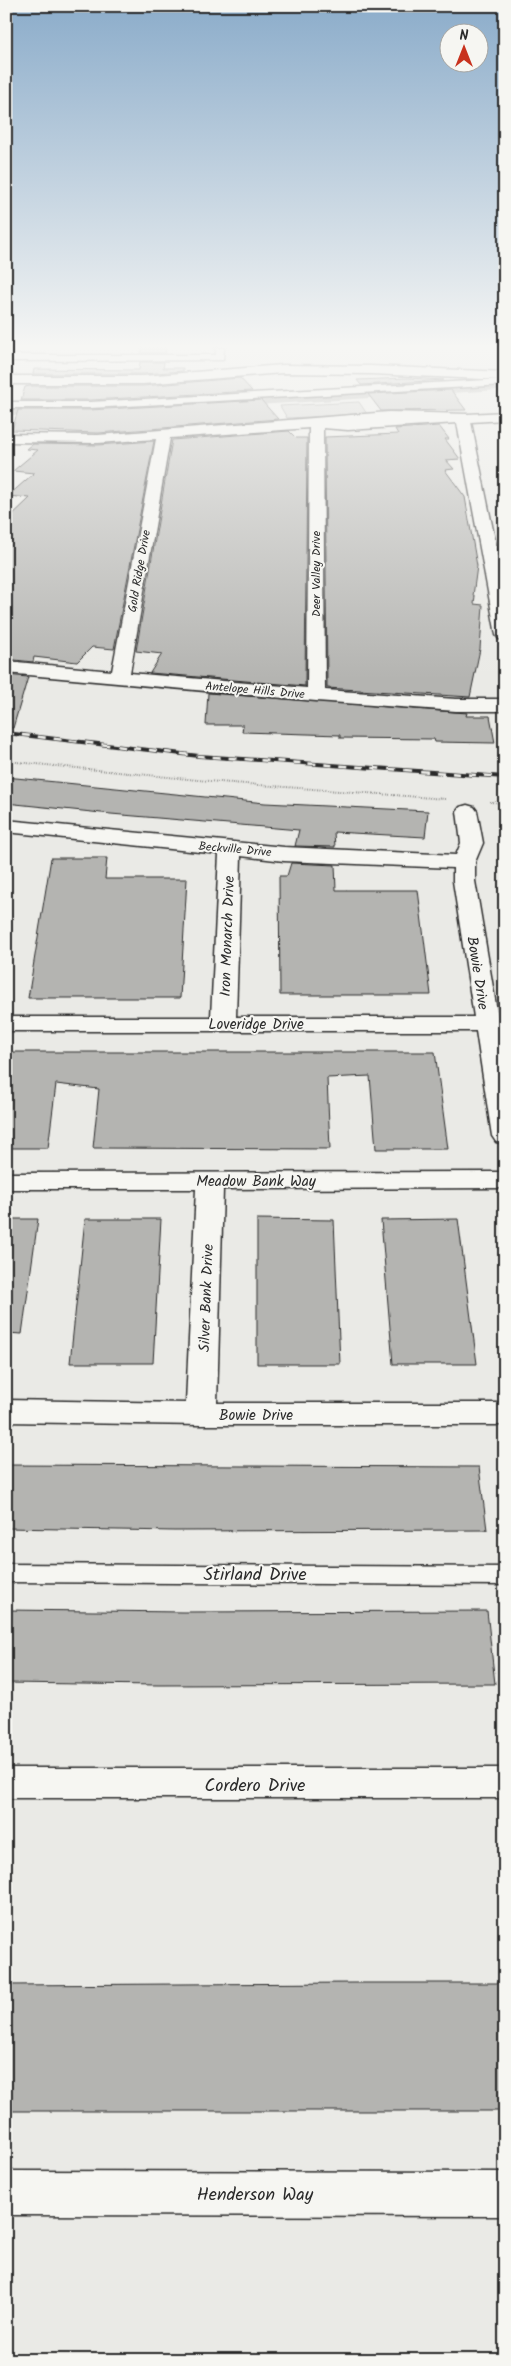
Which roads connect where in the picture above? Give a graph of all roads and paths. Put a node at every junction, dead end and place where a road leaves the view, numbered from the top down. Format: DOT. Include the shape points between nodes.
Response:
graph roads {
  1 [pos="160,458"];
  2 [pos="316,458"];
  3 [pos="471,458"];
  4 [pos="505,635"];
  5 [pos="6,667"];
  6 [pos="120,678"];
  7 [pos="316,695"];
  8 [pos="505,705"];
  9 [pos="6,761"];
  10 [pos="486,802"];
  11 [pos="505,803"];
  12 [pos="459,805"];
  13 [pos="12,827"];
  14 [pos="230,849"];
  15 [pos="6,850"];
  16 [pos="464,862"];
  17 [pos="6,1024"];
  18 [pos="223,1024"];
  19 [pos="495,1024"];
  20 [pos="505,1136"];
  21 [pos="505,1180"];
  22 [pos="6,1181"];
  23 [pos="210,1181"];
  24 [pos="6,1411"];
  25 [pos="201,1414"];
  26 [pos="505,1414"];
  27 [pos="6,1573"];
  28 [pos="505,1576"];
  29 [pos="6,1783"];
  30 [pos="505,1783"];
  31 [pos="6,2193"];
  32 [pos="505,2194"];
  1 -- 6 [label="street, Gold Ridge Drive"];
  2 -- 7 [label="street, Deer Valley Drive"];
  3 -- 4 [label="street"];
  5 -- 6 [label="street, Antelope Hills Drive"];
  6 -- 7 [label="street, Antelope Hills Drive"];
  7 -- 8 [label="street, Antelope Hills Drive" via="494,707"];
  9 -- 12 [label="path"];
  10 -- 11 [label="path"];
  12 -- 16 [label="street, Bowie Drive" via="472,842"];
  13 -- 14 [label="street, Beckville Drive"];
  13 -- 15 [label="street"];
  14 -- 16 [label="street, Beckville Drive"];
  14 -- 18 [label="street, Iron Monarch Drive"];
  16 -- 19 [label="street, Bowie Drive" via="464,881"];
  17 -- 18 [label="street, Loveridge Drive"];
  18 -- 19 [label="street, Loveridge Drive"];
  19 -- 20 [label="street, Bowie Drive"];
  21 -- 23 [label="street, Meadow Bank Way"];
  22 -- 23 [label="street, Meadow Bank Way"];
  23 -- 25 [label="street, Silver Bank Drive"];
  24 -- 25 [label="street, Bowie Drive"];
  25 -- 26 [label="street, Bowie Drive"];
  27 -- 28 [label="lane, Stirland Drive"];
  29 -- 30 [label="street, Cordero Drive"];
  31 -- 32 [label="street, Henderson Way"];
}
